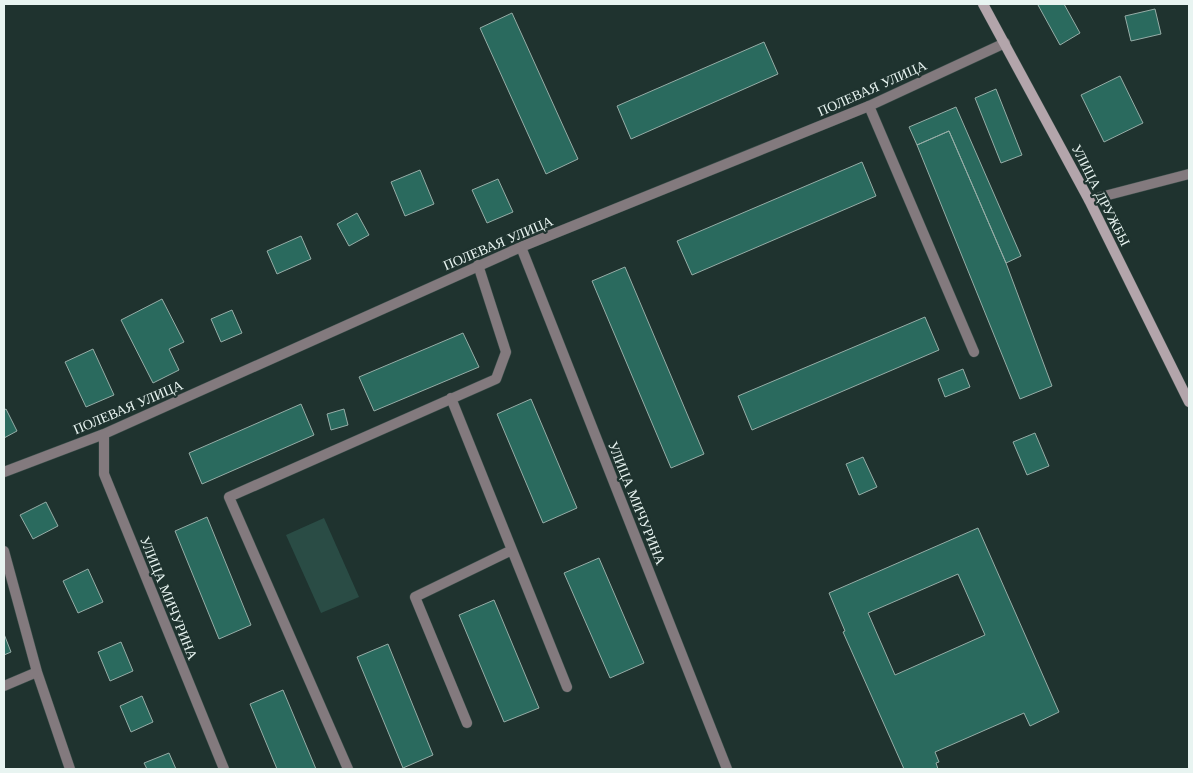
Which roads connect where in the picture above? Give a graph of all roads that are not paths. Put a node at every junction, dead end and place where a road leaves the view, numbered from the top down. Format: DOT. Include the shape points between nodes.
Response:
graph roads {
  1 [pos="983,4"];
  2 [pos="1005,43"];
  3 [pos="869,106"];
  4 [pos="1189,174"];
  5 [pos="1089,200"];
  6 [pos="521,247"];
  7 [pos="478,265"];
  8 [pos="974,352"];
  9 [pos="451,398"];
  10 [pos="1189,402"];
  11 [pos="104,434"];
  12 [pos="4,472"];
  13 [pos="512,550"];
  14 [pos="4,551"];
  15 [pos="37,672"];
  16 [pos="4,686"];
  17 [pos="567,687"];
  18 [pos="467,723"];
  19 [pos="70,769"];
  20 [pos="224,769"];
  21 [pos="348,769"];
  22 [pos="727,769"];
  1 -- 2 [label="main road, УЛИЦА ДРУЖБЫ"];
  2 -- 3 [label="street, ПОЛЕВАЯ УЛИЦА"];
  2 -- 5 [label="main road, УЛИЦА ДРУЖБЫ"];
  3 -- 6 [label="street, ПОЛЕВАЯ УЛИЦА"];
  3 -- 8 [label="street"];
  4 -- 5 [label="street"];
  5 -- 10 [label="main road, УЛИЦА ДРУЖБЫ"];
  6 -- 7 [label="street, ПОЛЕВАЯ УЛИЦА"];
  6 -- 22 [label="street, УЛИЦА МИЧУРИНА"];
  7 -- 9 [label="street" via="506,352 496,379"];
  7 -- 11 [label="street, ПОЛЕВАЯ УЛИЦА"];
  9 -- 13 [label="street"];
  9 -- 21 [label="street" via="228,497"];
  11 -- 12 [label="street, ПОЛЕВАЯ УЛИЦА"];
  11 -- 20 [label="street, УЛИЦА МИЧУРИНА" via="104,474"];
  13 -- 17 [label="street"];
  13 -- 18 [label="street" via="415,597"];
  14 -- 15 [label="street"];
  15 -- 16 [label="street"];
  15 -- 19 [label="street"];
}
